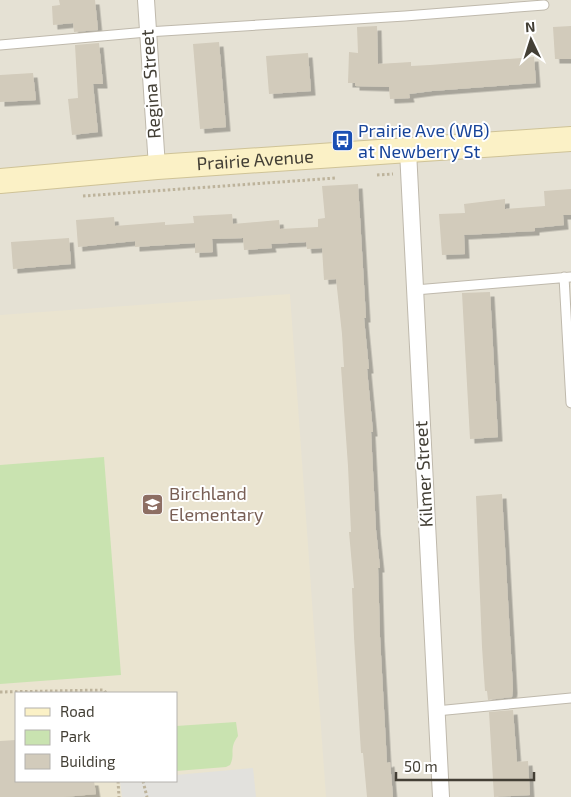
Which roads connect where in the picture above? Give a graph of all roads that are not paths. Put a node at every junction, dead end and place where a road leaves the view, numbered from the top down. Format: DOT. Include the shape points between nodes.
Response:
graph roads {
  1 [pos="146,0"];
  2 [pos="544,5"];
  3 [pos="147,32"];
  4 [pos="0,45"];
  5 [pos="571,139"];
  6 [pos="408,151"];
  7 [pos="156,167"];
  8 [pos="0,181"];
  9 [pos="567,277"];
  10 [pos="415,290"];
  11 [pos="571,402"];
  12 [pos="571,698"];
  13 [pos="436,711"];
  14 [pos="441,797"];
  1 -- 3 [label="street, Regina Street"];
  2 -- 3 [label="lane"];
  3 -- 4 [label="lane"];
  3 -- 7 [label="street, Regina Street"];
  5 -- 6 [label="main road, Prairie Avenue"];
  6 -- 7 [label="main road, Prairie Avenue"];
  6 -- 10 [label="street, Kilmer Street"];
  7 -- 8 [label="main road, Prairie Avenue"];
  9 -- 10 [label="lane"];
  9 -- 11 [label="lane"];
  10 -- 13 [label="street, Kilmer Street"];
  12 -- 13 [label="lane"];
  13 -- 14 [label="street, Kilmer Street"];
}
